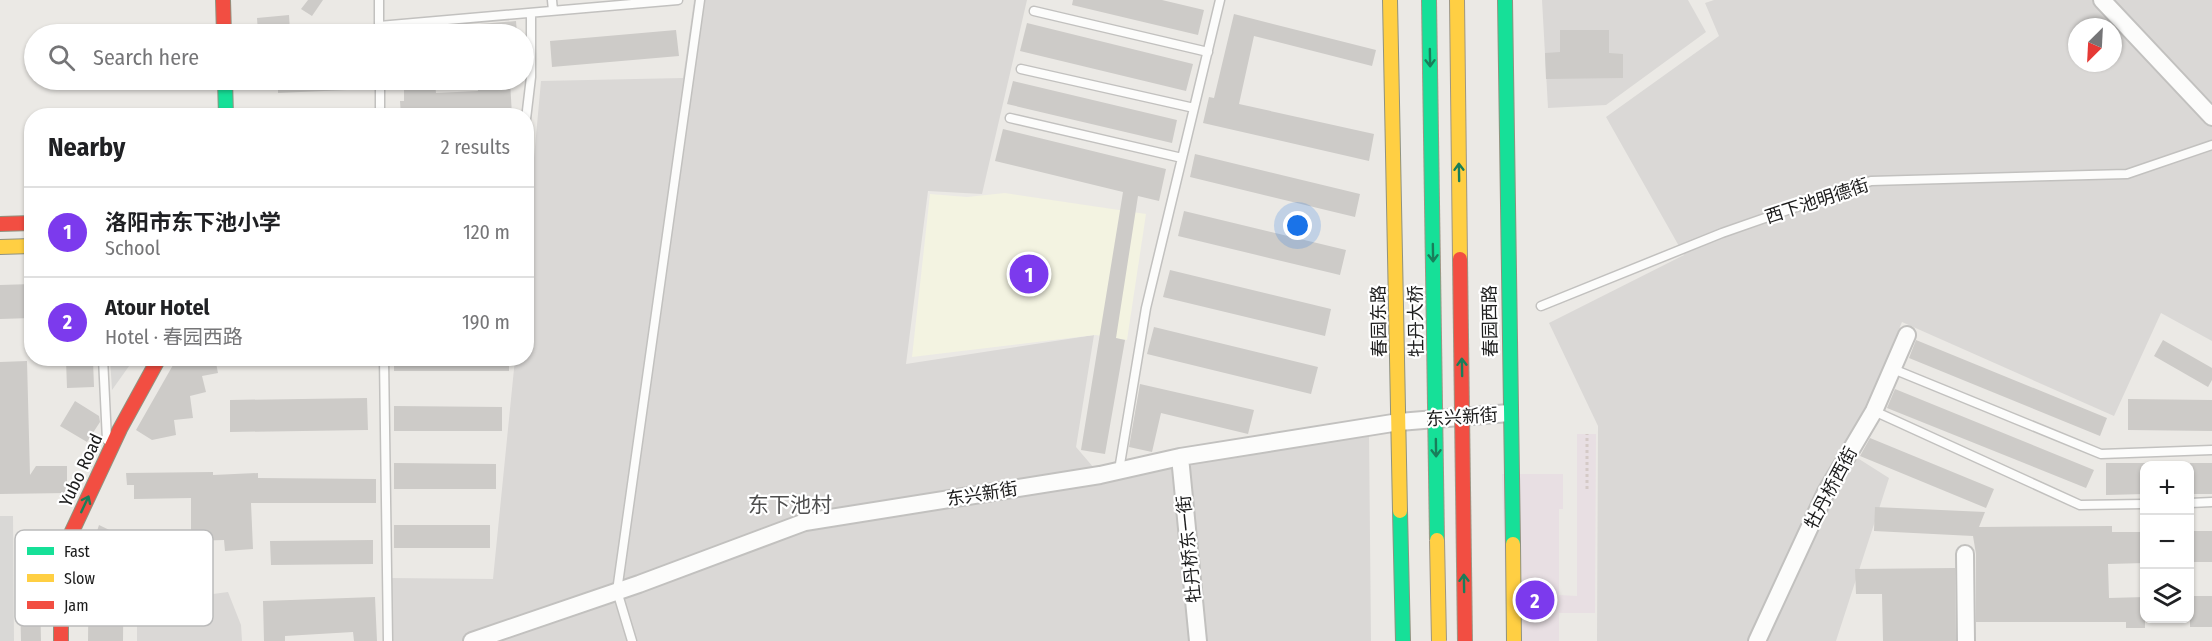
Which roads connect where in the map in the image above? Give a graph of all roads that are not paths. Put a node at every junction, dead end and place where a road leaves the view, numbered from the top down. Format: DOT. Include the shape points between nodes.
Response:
graph roads {
  1 [pos="223,0"];
  2 [pos="379,0"];
  3 [pos="552,0"];
  4 [pos="678,0"];
  5 [pos="700,0"];
  6 [pos="1220,0"];
  7 [pos="1390,0"];
  8 [pos="1429,0"];
  9 [pos="1457,0"];
  10 [pos="1505,0"];
  11 [pos="2102,0"];
  12 [pos="553,11"];
  13 [pos="1034,11"];
  14 [pos="531,13"];
  15 [pos="224,24"];
  16 [pos="379,24"];
  17 [pos="433,24"];
  18 [pos="530,24"];
  19 [pos="1208,52"];
  20 [pos="1021,69"];
  21 [pos="225,90"];
  22 [pos="380,90"];
  23 [pos="527,90"];
  24 [pos="226,108"];
  25 [pos="380,108"];
  26 [pos="526,108"];
  27 [pos="1194,108"];
  28 [pos="2212,117"];
  29 [pos="1010,118"];
  30 [pos="2212,145"];
  31 [pos="1182,158"];
  32 [pos="24,223"];
  33 [pos="0,224"];
  34 [pos="24,246"];
  35 [pos="0,247"];
  36 [pos="1541,306"];
  37 [pos="1907,335"];
  38 [pos="103,366"];
  39 [pos="155,366"];
  40 [pos="384,366"];
  41 [pos="1893,369"];
  42 [pos="1874,411"];
  43 [pos="1509,413"];
  44 [pos="1399,422"];
  45 [pos="2212,450"];
  46 [pos="107,455"];
  47 [pos="1180,457"];
  48 [pos="1119,470"];
  49 [pos="2212,502"];
  50 [pos="2194,503"];
  51 [pos="2140,504"];
  52 [pos="72,530"];
  53 [pos="1965,554"];
  54 [pos="618,591"];
  55 [pos="388,641"];
  56 [pos="472,641"];
  57 [pos="632,641"];
  58 [pos="1198,641"];
  59 [pos="1403,641"];
  60 [pos="1439,641"];
  61 [pos="1465,641"];
  62 [pos="1514,641"];
  63 [pos="1757,641"];
  64 [pos="1966,641"];
  1 -- 15 [label="street"];
  2 -- 16 [label="lane"];
  3 -- 12 [label="lane"];
  4 -- 12 [label="lane"];
  5 -- 54 [label="lane"];
  6 -- 19 [label="lane"];
  7 -- 44 [label="street, 春园东路"];
  8 -- 60 [label="street, 牡丹大桥, one-way, bridge"];
  61 -- 9 [label="street, one-way, bridge"];
  10 -- 43 [label="street, 春园西路"];
  11 -- 28 [label="street"];
  12 -- 14 [label="lane"];
  13 -- 19 [label="lane"];
  14 -- 17 [label="lane"];
  14 -- 18 [label="lane"];
  19 -- 27 [label="lane"];
  20 -- 27 [label="lane"];
  21 -- 24 [label="street"];
  22 -- 25 [label="lane"];
  23 -- 26 [label="lane"];
  27 -- 31 [label="lane"];
  29 -- 31 [label="lane"];
  30 -- 36 [label="lane, 西下池明德街" via="2127,174 1871,181 1722,233"];
  31 -- 48 [label="lane" via="1146,308"];
  32 -- 33 [label="street"];
  34 -- 35 [label="street"];
  37 -- 41 [label="street, 牡丹桥西街"];
  38 -- 46 [label="lane"];
  39 -- 46 [label="street, Yubo Road"];
  40 -- 55 [label="lane"];
  41 -- 42 [label="street, 牡丹桥西街"];
  41 -- 45 [label="lane" via="2101,454"];
  42 -- 51 [label="lane" via="2080,505"];
  42 -- 63 [label="street, 牡丹桥西街" via="1826,492"];
  43 -- 44 [label="street, 东兴新街"];
  43 -- 62 [label="street, 春园西路"];
  44 -- 47 [label="street, 东兴新街"];
  44 -- 59 [label="street, 春园东路"];
  52 -- 46 [label="street, Yubo Road, one-way"];
  47 -- 48 [label="street, 东兴新街"];
  47 -- 58 [label="street, 牡丹桥东一街"];
  48 -- 54 [label="street, 东兴新街" via="805,522"];
  49 -- 50 [label="lane"];
  53 -- 64 [label="street"];
  54 -- 56 [label="street, 东兴新街"];
  54 -- 57 [label="lane"];
}
